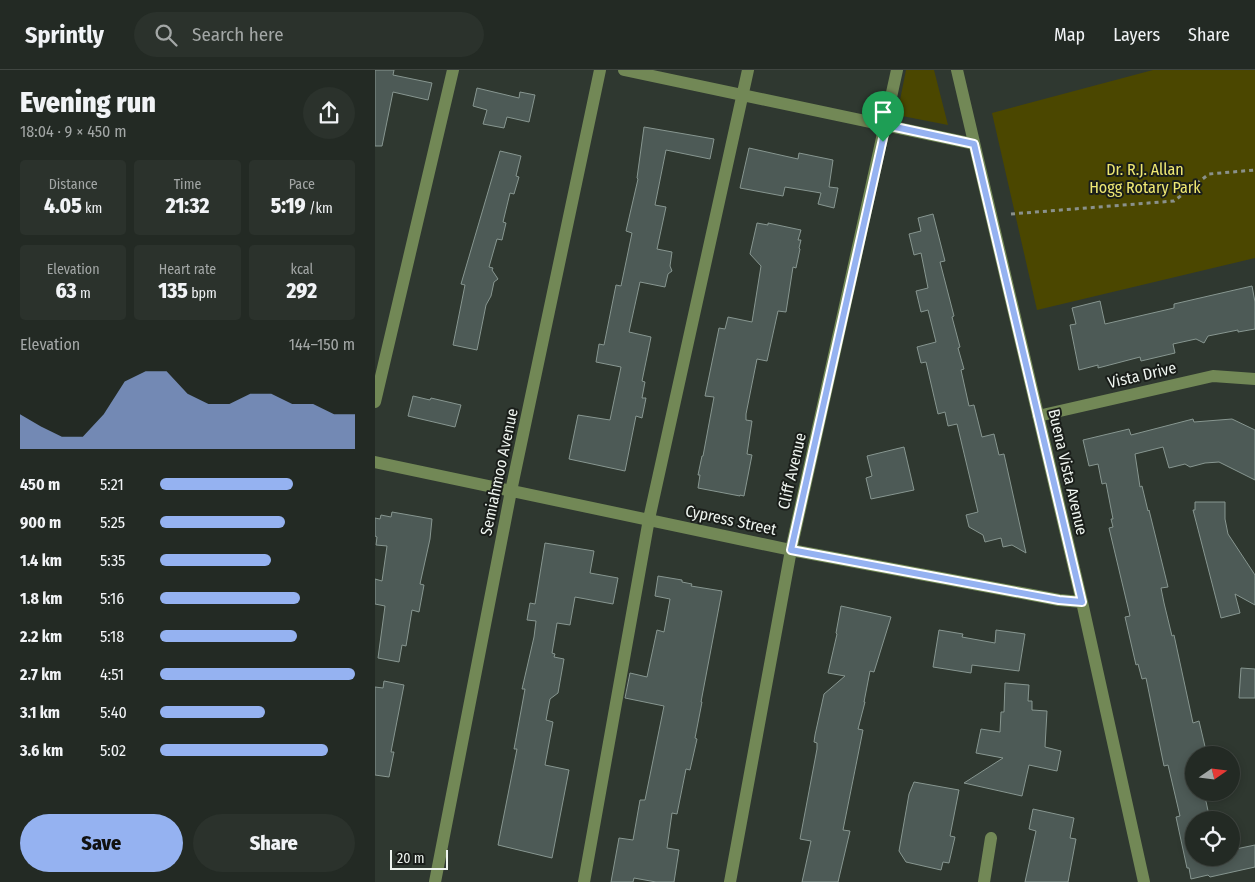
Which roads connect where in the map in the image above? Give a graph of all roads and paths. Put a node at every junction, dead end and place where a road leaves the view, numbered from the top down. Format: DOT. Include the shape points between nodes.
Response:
graph roads {
  1 [pos="453,70"];
  2 [pos="600,70"];
  3 [pos="624,70"];
  4 [pos="748,70"];
  5 [pos="897,70"];
  6 [pos="957,70"];
  7 [pos="743,95"];
  8 [pos="886,125"];
  9 [pos="974,144"];
  10 [pos="1255,170"];
  11 [pos="1011,214"];
  12 [pos="1255,378"];
  13 [pos="375,402"];
  14 [pos="1038,416"];
  15 [pos="375,462"];
  16 [pos="511,491"];
  17 [pos="649,519"];
  18 [pos="791,550"];
  19 [pos="1082,602"];
  20 [pos="991,838"];
  21 [pos="435,882"];
  22 [pos="583,882"];
  23 [pos="730,882"];
  24 [pos="984,882"];
  25 [pos="1144,882"];
  1 -- 13 [label="street"];
  2 -- 16 [label="street, Semiahmoo Avenue"];
  3 -- 7 [label="street"];
  4 -- 7 [label="street"];
  5 -- 8 [label="street, Cliff Avenue"];
  6 -- 9 [label="street, Buena Vista Avenue"];
  7 -- 8 [label="street"];
  7 -- 17 [label="street"];
  8 -- 9 [label="street"];
  8 -- 18 [label="street, Cliff Avenue"];
  9 -- 14 [label="street, Buena Vista Avenue"];
  10 -- 11 [label="path" via="1209,174 1175,201"];
  12 -- 14 [label="street, Vista Drive" via="1213,376"];
  14 -- 19 [label="street, Buena Vista Avenue"];
  15 -- 16 [label="street, Cypress Street"];
  16 -- 17 [label="street, Cypress Street"];
  16 -- 21 [label="street, Semiahmoo Avenue"];
  17 -- 18 [label="street, Cypress Street"];
  17 -- 22 [label="street"];
  18 -- 19 [label="street, Cypress Street"];
  18 -- 23 [label="street, Cliff Avenue"];
  19 -- 25 [label="street, Buena Vista Avenue"];
  20 -- 24 [label="street"];
}
